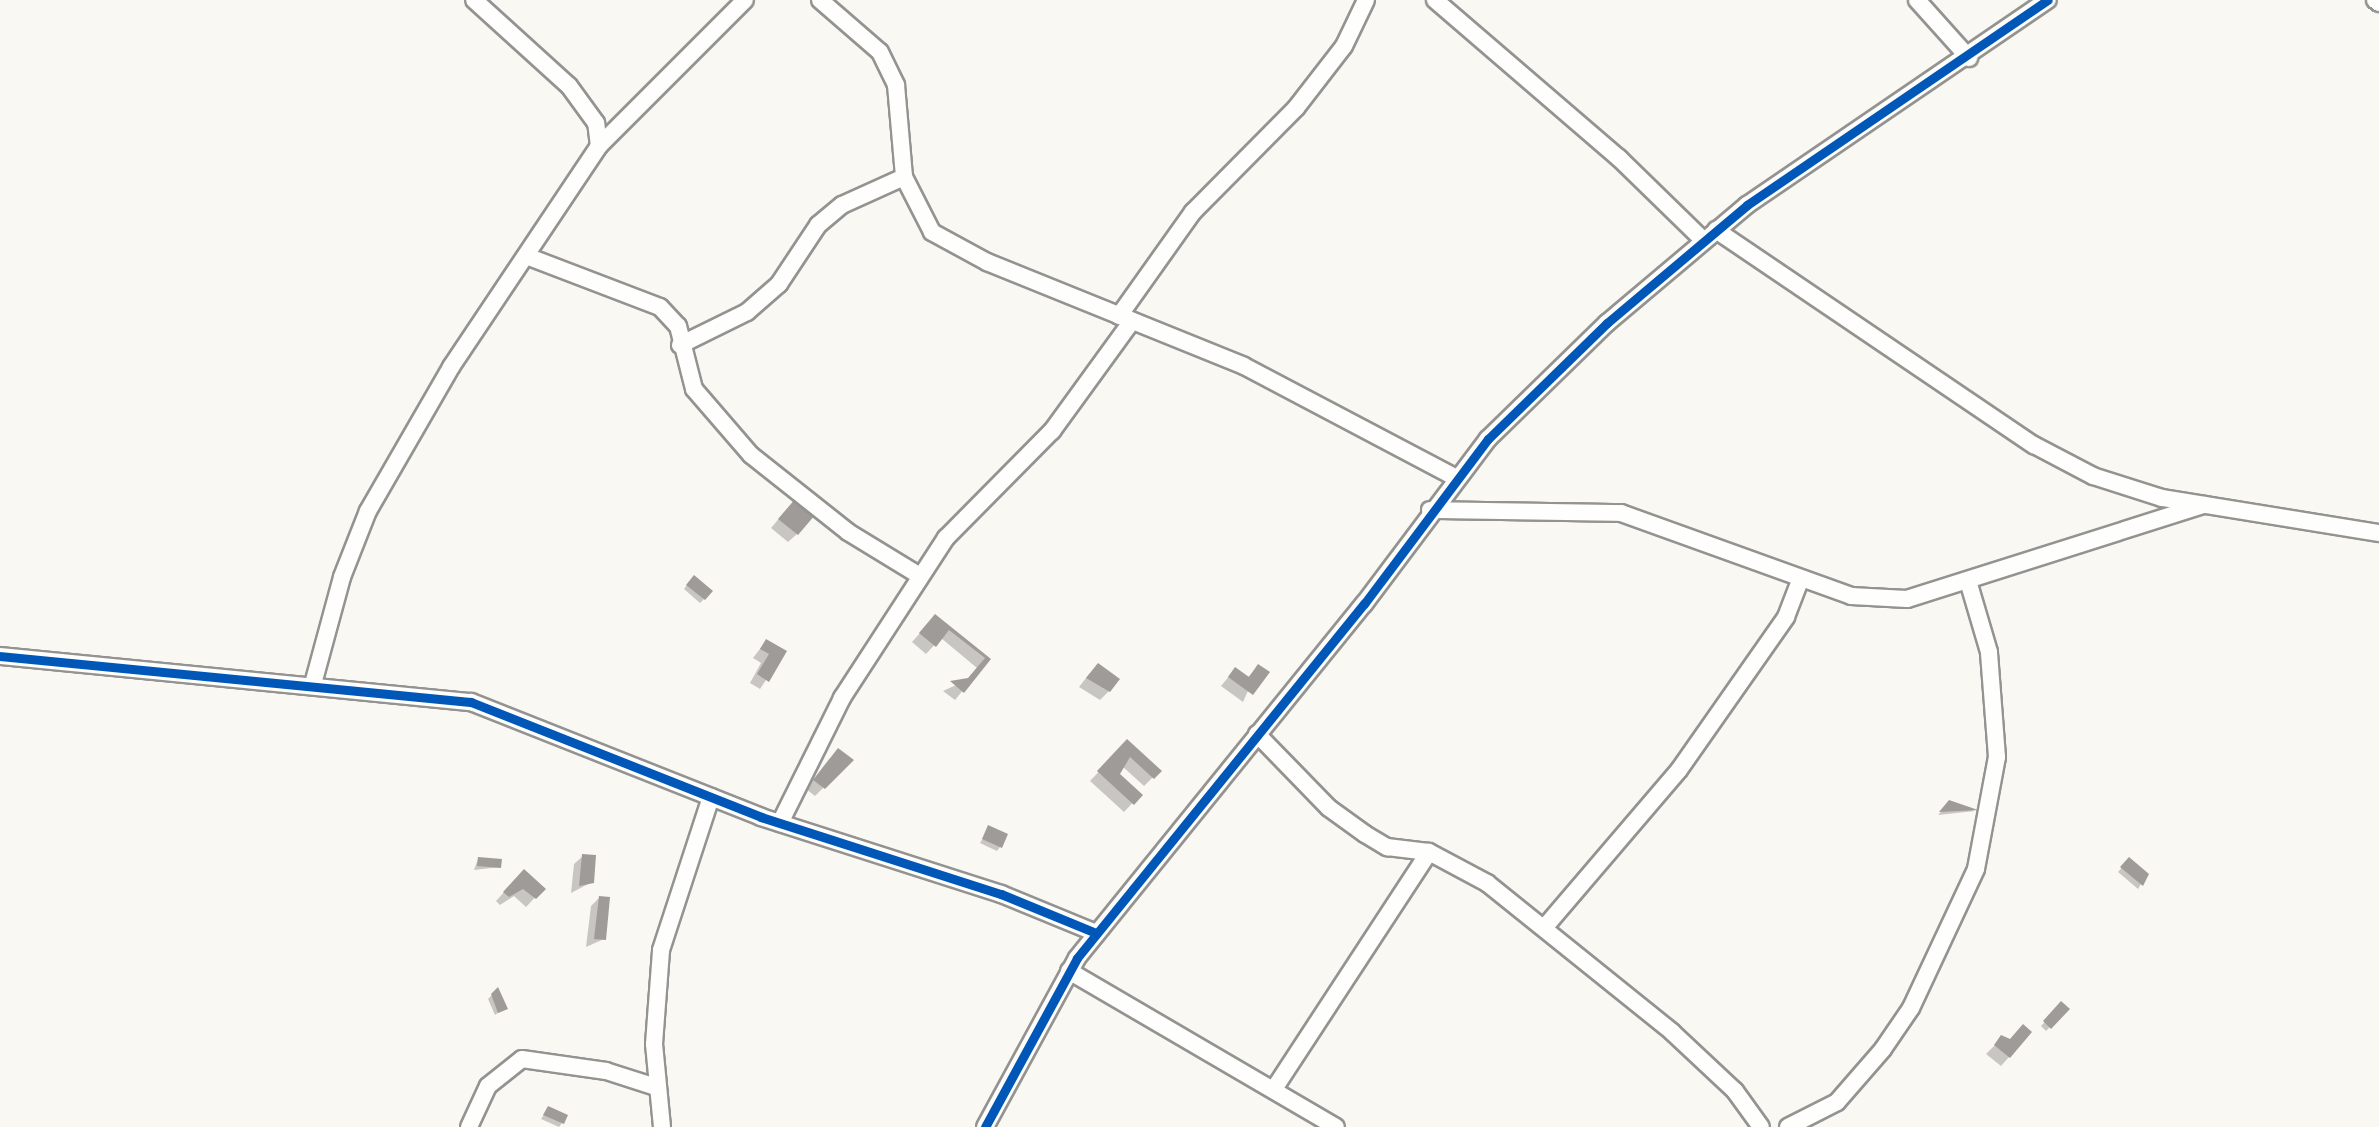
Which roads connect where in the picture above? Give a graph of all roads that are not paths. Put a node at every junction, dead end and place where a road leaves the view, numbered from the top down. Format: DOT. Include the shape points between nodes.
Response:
graph roads {
  1 [pos="474,0"];
  2 [pos="745,0"];
  3 [pos="820,0"];
  4 [pos="1366,0"];
  5 [pos="1435,0"];
  6 [pos="1917,0"];
  7 [pos="2048,0"];
  8 [pos="1969,58"];
  9 [pos="599,146"];
  10 [pos="904,177"];
  11 [pos="1710,235"];
  12 [pos="529,257"];
  13 [pos="1125,318"];
  14 [pos="680,345"];
  15 [pos="1456,478"];
  16 [pos="2204,505"];
  17 [pos="1430,510"];
  18 [pos="2379,533"];
  19 [pos="920,576"];
  20 [pos="1800,581"];
  21 [pos="1969,584"];
  22 [pos="0,656"];
  23 [pos="313,684"];
  24 [pos="1257,734"];
  25 [pos="711,797"];
  26 [pos="780,823"];
  27 [pos="1429,852"];
  28 [pos="1544,928"];
  29 [pos="1096,933"];
  30 [pos="1069,971"];
  31 [pos="656,1087"];
  32 [pos="1274,1089"];
  33 [pos="470,1127"];
  34 [pos="662,1127"];
  35 [pos="985,1127"];
  36 [pos="1336,1127"];
  37 [pos="1761,1127"];
  38 [pos="1788,1127"];
  1 -- 9 [label="street" via="569,86 596,123"];
  2 -- 9 [label="street"];
  3 -- 10 [label="street" via="880,52 896,85"];
  4 -- 13 [label="street" via="1328,66 1193,212"];
  5 -- 11 [label="street"];
  6 -- 8 [label="street"];
  7 -- 8 [label="street"];
  8 -- 11 [label="street"];
  9 -- 12 [label="street"];
  10 -- 13 [label="street" via="932,232"];
  10 -- 14 [label="street" via="842,205 818,225 779,284 747,312"];
  11 -- 15 [label="street" via="1607,323"];
  11 -- 16 [label="street" via="2034,444 2093,476"];
  12 -- 14 [label="street" via="660,307 678,326"];
  12 -- 23 [label="street" via="451,366 368,511 342,577"];
  13 -- 15 [label="street" via="1244,366"];
  13 -- 19 [label="street" via="1052,431 946,538"];
  14 -- 19 [label="street" via="694,389 751,455 848,532"];
  15 -- 17 [label="street"];
  16 -- 18 [label="street"];
  16 -- 21 [label="street"];
  17 -- 20 [label="street" via="1621,513"];
  17 -- 24 [label="street"];
  19 -- 26 [label="street" via="842,698"];
  20 -- 21 [label="street" via="1851,596 1907,599"];
  20 -- 28 [label="street" via="1779,628 1679,770 1580,878"];
  21 -- 38 [label="street" via="1989,652 1997,757 1976,869 1917,997 1883,1049 1837,1102"];
  22 -- 23 [label="street"];
  23 -- 25 [label="street" via="471,702"];
  24 -- 27 [label="street" via="1329,808 1365,834 1387,847"];
  24 -- 29 [label="street"];
  25 -- 26 [label="street"];
  25 -- 31 [label="street" via="661,950"];
  26 -- 29 [label="street" via="1001,894"];
  27 -- 28 [label="street" via="1487,883"];
  27 -- 32 [label="street"];
  28 -- 37 [label="street" via="1672,1032 1735,1091"];
  29 -- 30 [label="street"];
  30 -- 32 [label="street"];
  30 -- 35 [label="street"];
  31 -- 33 [label="street" via="606,1071 523,1059 488,1086"];
  31 -- 34 [label="street"];
  32 -- 36 [label="street"];
}
